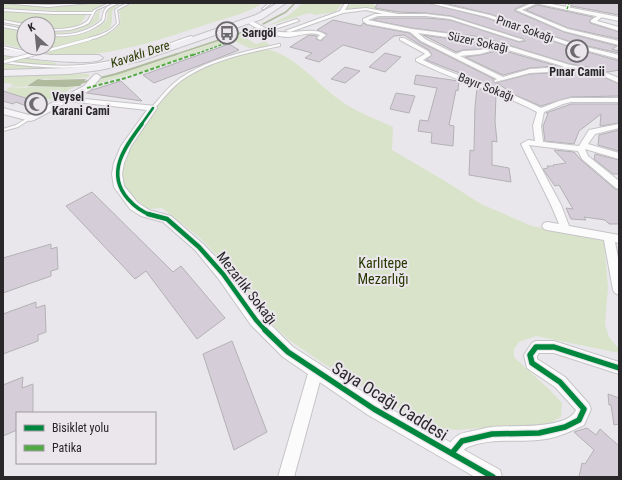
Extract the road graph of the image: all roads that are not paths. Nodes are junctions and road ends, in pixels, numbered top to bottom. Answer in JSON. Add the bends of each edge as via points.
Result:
{"nodes":[{"id":1,"x":5,"y":3,"type":"edge"},
{"id":2,"x":90,"y":3,"type":"edge"},
{"id":3,"x":111,"y":3,"type":"edge"},
{"id":4,"x":118,"y":3,"type":"edge"},
{"id":5,"x":129,"y":3,"type":"edge"},
{"id":6,"x":270,"y":3,"type":"edge"},
{"id":7,"x":275,"y":3,"type":"edge"},
{"id":8,"x":283,"y":3,"type":"edge"},
{"id":9,"x":347,"y":3,"type":"edge"},
{"id":10,"x":431,"y":3,"type":"edge"},
{"id":11,"x":537,"y":3,"type":"edge"},
{"id":12,"x":376,"y":5,"type":"dead end"},
{"id":13,"x":568,"y":6,"type":"edge"},
{"id":14,"x":3,"y":10,"type":"edge"},
{"id":15,"x":265,"y":11,"type":"junction"},
{"id":16,"x":342,"y":12,"type":"junction"},
{"id":17,"x":93,"y":13,"type":"junction"},
{"id":18,"x":396,"y":15,"type":"junction"},
{"id":19,"x":408,"y":15,"type":"junction"},
{"id":20,"x":601,"y":16,"type":"junction"},
{"id":21,"x":619,"y":19,"type":"edge"},
{"id":22,"x":297,"y":20,"type":"dead end"},
{"id":23,"x":3,"y":21,"type":"edge"},
{"id":24,"x":16,"y":23,"type":"edge"},
{"id":25,"x":252,"y":23,"type":"junction"},
{"id":26,"x":3,"y":26,"type":"edge"},
{"id":27,"x":16,"y":28,"type":"edge"},
{"id":28,"x":619,"y":29,"type":"edge"},
{"id":29,"x":56,"y":30,"type":"edge"},
{"id":30,"x":268,"y":30,"type":"junction"},
{"id":31,"x":412,"y":31,"type":"junction"},
{"id":32,"x":278,"y":34,"type":"junction"},
{"id":33,"x":56,"y":35,"type":"edge"},
{"id":34,"x":320,"y":38,"type":"dead end"},
{"id":35,"x":402,"y":39,"type":"dead end"},
{"id":36,"x":521,"y":40,"type":"dead end"},
{"id":37,"x":619,"y":43,"type":"edge"},
{"id":38,"x":279,"y":45,"type":"dead end"},
{"id":39,"x":502,"y":46,"type":"junction"},
{"id":40,"x":3,"y":47,"type":"edge"},
{"id":41,"x":3,"y":52,"type":"edge"},
{"id":42,"x":152,"y":55,"type":"junction"},
{"id":43,"x":456,"y":56,"type":"junction"},
{"id":44,"x":619,"y":57,"type":"edge"},
{"id":45,"x":66,"y":59,"type":"junction"},
{"id":46,"x":3,"y":62,"type":"edge"},
{"id":47,"x":571,"y":69,"type":"junction"},
{"id":48,"x":69,"y":71,"type":"junction"},
{"id":49,"x":3,"y":73,"type":"edge"},
{"id":50,"x":502,"y":79,"type":"junction"},
{"id":51,"x":94,"y":80,"type":"junction"},
{"id":52,"x":619,"y":81,"type":"edge"},
{"id":53,"x":483,"y":86,"type":"junction"},
{"id":54,"x":67,"y":99,"type":"junction"},
{"id":55,"x":619,"y":100,"type":"edge"},
{"id":56,"x":153,"y":108,"type":"junction"},
{"id":57,"x":3,"y":111,"type":"edge"},
{"id":58,"x":541,"y":111,"type":"junction"},
{"id":59,"x":30,"y":118,"type":"junction"},
{"id":60,"x":619,"y":126,"type":"edge"},
{"id":61,"x":3,"y":130,"type":"edge"},
{"id":62,"x":539,"y":142,"type":"junction"},
{"id":63,"x":583,"y":147,"type":"junction"},
{"id":64,"x":619,"y":156,"type":"edge"},
{"id":65,"x":619,"y":186,"type":"edge"},
{"id":66,"x":547,"y":226,"type":"dead end"},
{"id":67,"x":566,"y":230,"type":"junction"},
{"id":68,"x":614,"y":238,"type":"edge"},
{"id":69,"x":619,"y":290,"type":"edge"},
{"id":70,"x":619,"y":368,"type":"edge"},
{"id":71,"x":316,"y":370,"type":"junction"},
{"id":72,"x":452,"y":453,"type":"junction"},
{"id":73,"x":286,"y":477,"type":"edge"},
{"id":74,"x":493,"y":477,"type":"edge"}],
"edges":[{"from":1,"to":2,"type":"lane","via":[[48,6]]},
{"from":3,"to":17,"type":"lane","via":[[99,7]]},
{"from":4,"to":33,"type":"lane","via":[[104,11],[103,20],[93,28],[69,35]]},
{"from":5,"to":46,"type":"lane","bridge":true,"via":[[116,10],[118,23],[104,34]]},
{"from":6,"to":15,"type":"lane"},
{"from":7,"to":15,"type":"main road"},
{"from":8,"to":15,"type":"main road"},
{"from":9,"to":16,"type":"street"},
{"from":10,"to":44,"type":"street","name":"Pınar Sokağı","via":[[473,12],[572,45]]},
{"from":11,"to":13,"type":"street"},
{"from":11,"to":37,"type":"street","via":[[518,10],[563,29]]},
{"from":12,"to":19,"type":"street"},
{"from":13,"to":20,"type":"street"},
{"from":14,"to":17,"type":"lane"},
{"from":15,"to":25,"type":"main road"},
{"from":15,"to":45,"type":"main road","via":[[138,50],[107,57]]},
{"from":15,"to":46,"type":"lane","via":[[121,60],[84,66]]},
{"from":16,"to":18,"type":"street","via":[[366,9]]},
{"from":16,"to":32,"type":"street"},
{"from":17,"to":29,"type":"lane","via":[[82,26]]},
{"from":18,"to":19,"type":"street"},
{"from":18,"to":31,"type":"street","name":"Süzer Sokağı","via":[[376,15],[365,20],[368,23]]},
{"from":19,"to":36,"type":"street","via":[[451,18]]},
{"from":20,"to":21,"type":"street"},
{"from":20,"to":28,"type":"street","via":[[593,21]]},
{"from":22,"to":30,"type":"street"},
{"from":23,"to":24,"type":"lane"},
{"from":25,"to":30,"type":"street"},
{"from":25,"to":42,"type":"main road"},
{"from":26,"to":27,"type":"lane"},
{"from":30,"to":32,"type":"street"},
{"from":31,"to":39,"type":"street","name":"Süzer Sokağı","via":[[467,37]]},
{"from":31,"to":43,"type":"street","via":[[423,40]]},
{"from":32,"to":34,"type":"street","via":[[315,32],[323,35]]},
{"from":35,"to":53,"type":"street","name":"Bayır Sokağı","via":[[426,52],[428,55],[418,60]]},
{"from":38,"to":56,"type":"lane","via":[[253,50],[192,73],[180,80]]},
{"from":39,"to":43,"type":"street"},
{"from":39,"to":47,"type":"street","name":"Süzer Sokağı"},
{"from":40,"to":45,"type":"lane"},
{"from":41,"to":45,"type":"main road"},
{"from":42,"to":48,"type":"main road"},
{"from":42,"to":51,"type":"main road","via":[[111,68]]},
{"from":43,"to":50,"type":"street"},
{"from":47,"to":50,"type":"street","via":[[530,71]]},
{"from":47,"to":52,"type":"street","name":"Süzer Sokağı","via":[[600,71]]},
{"from":48,"to":49,"type":"main road"},
{"from":48,"to":51,"type":"main road","via":[[90,71],[95,73]]},
{"from":50,"to":53,"type":"street"},
{"from":51,"to":54,"type":"main road"},
{"from":53,"to":58,"type":"street","name":"Bayır Sokağı"},
{"from":54,"to":56,"type":"street"},
{"from":54,"to":59,"type":"main road"},
{"from":55,"to":58,"type":"street","via":[[571,100]]},
{"from":56,"to":71,"type":"street","name":"Mezarlık Sokağı","via":[[126,146],[117,174],[119,188],[134,206],[166,218],[199,247],[272,337],[288,352]]},
{"from":57,"to":59,"type":"main road"},
{"from":58,"to":62,"type":"street","via":[[537,126]]},
{"from":59,"to":61,"type":"lane","via":[[17,126]]},
{"from":60,"to":63,"type":"street","via":[[592,132]]},
{"from":62,"to":63,"type":"street"},
{"from":62,"to":67,"type":"street","via":[[525,144]]},
{"from":63,"to":64,"type":"street"},
{"from":63,"to":65,"type":"street","via":[[585,157]]},
{"from":66,"to":67,"type":"street"},
{"from":67,"to":68,"type":"street"},
{"from":68,"to":69,"type":"street"},
{"from":70,"to":72,"type":"street","via":[[554,347],[536,347],[530,356],[532,363],[560,382],[584,409],[579,420],[565,427],[539,433],[492,434],[462,441]]},
{"from":71,"to":72,"type":"street","name":"Saya Ocağı Caddesi","via":[[374,409]]},
{"from":71,"to":73,"type":"street"},
{"from":72,"to":74,"type":"street","name":"Saya Ocağı Caddesi"}]}
